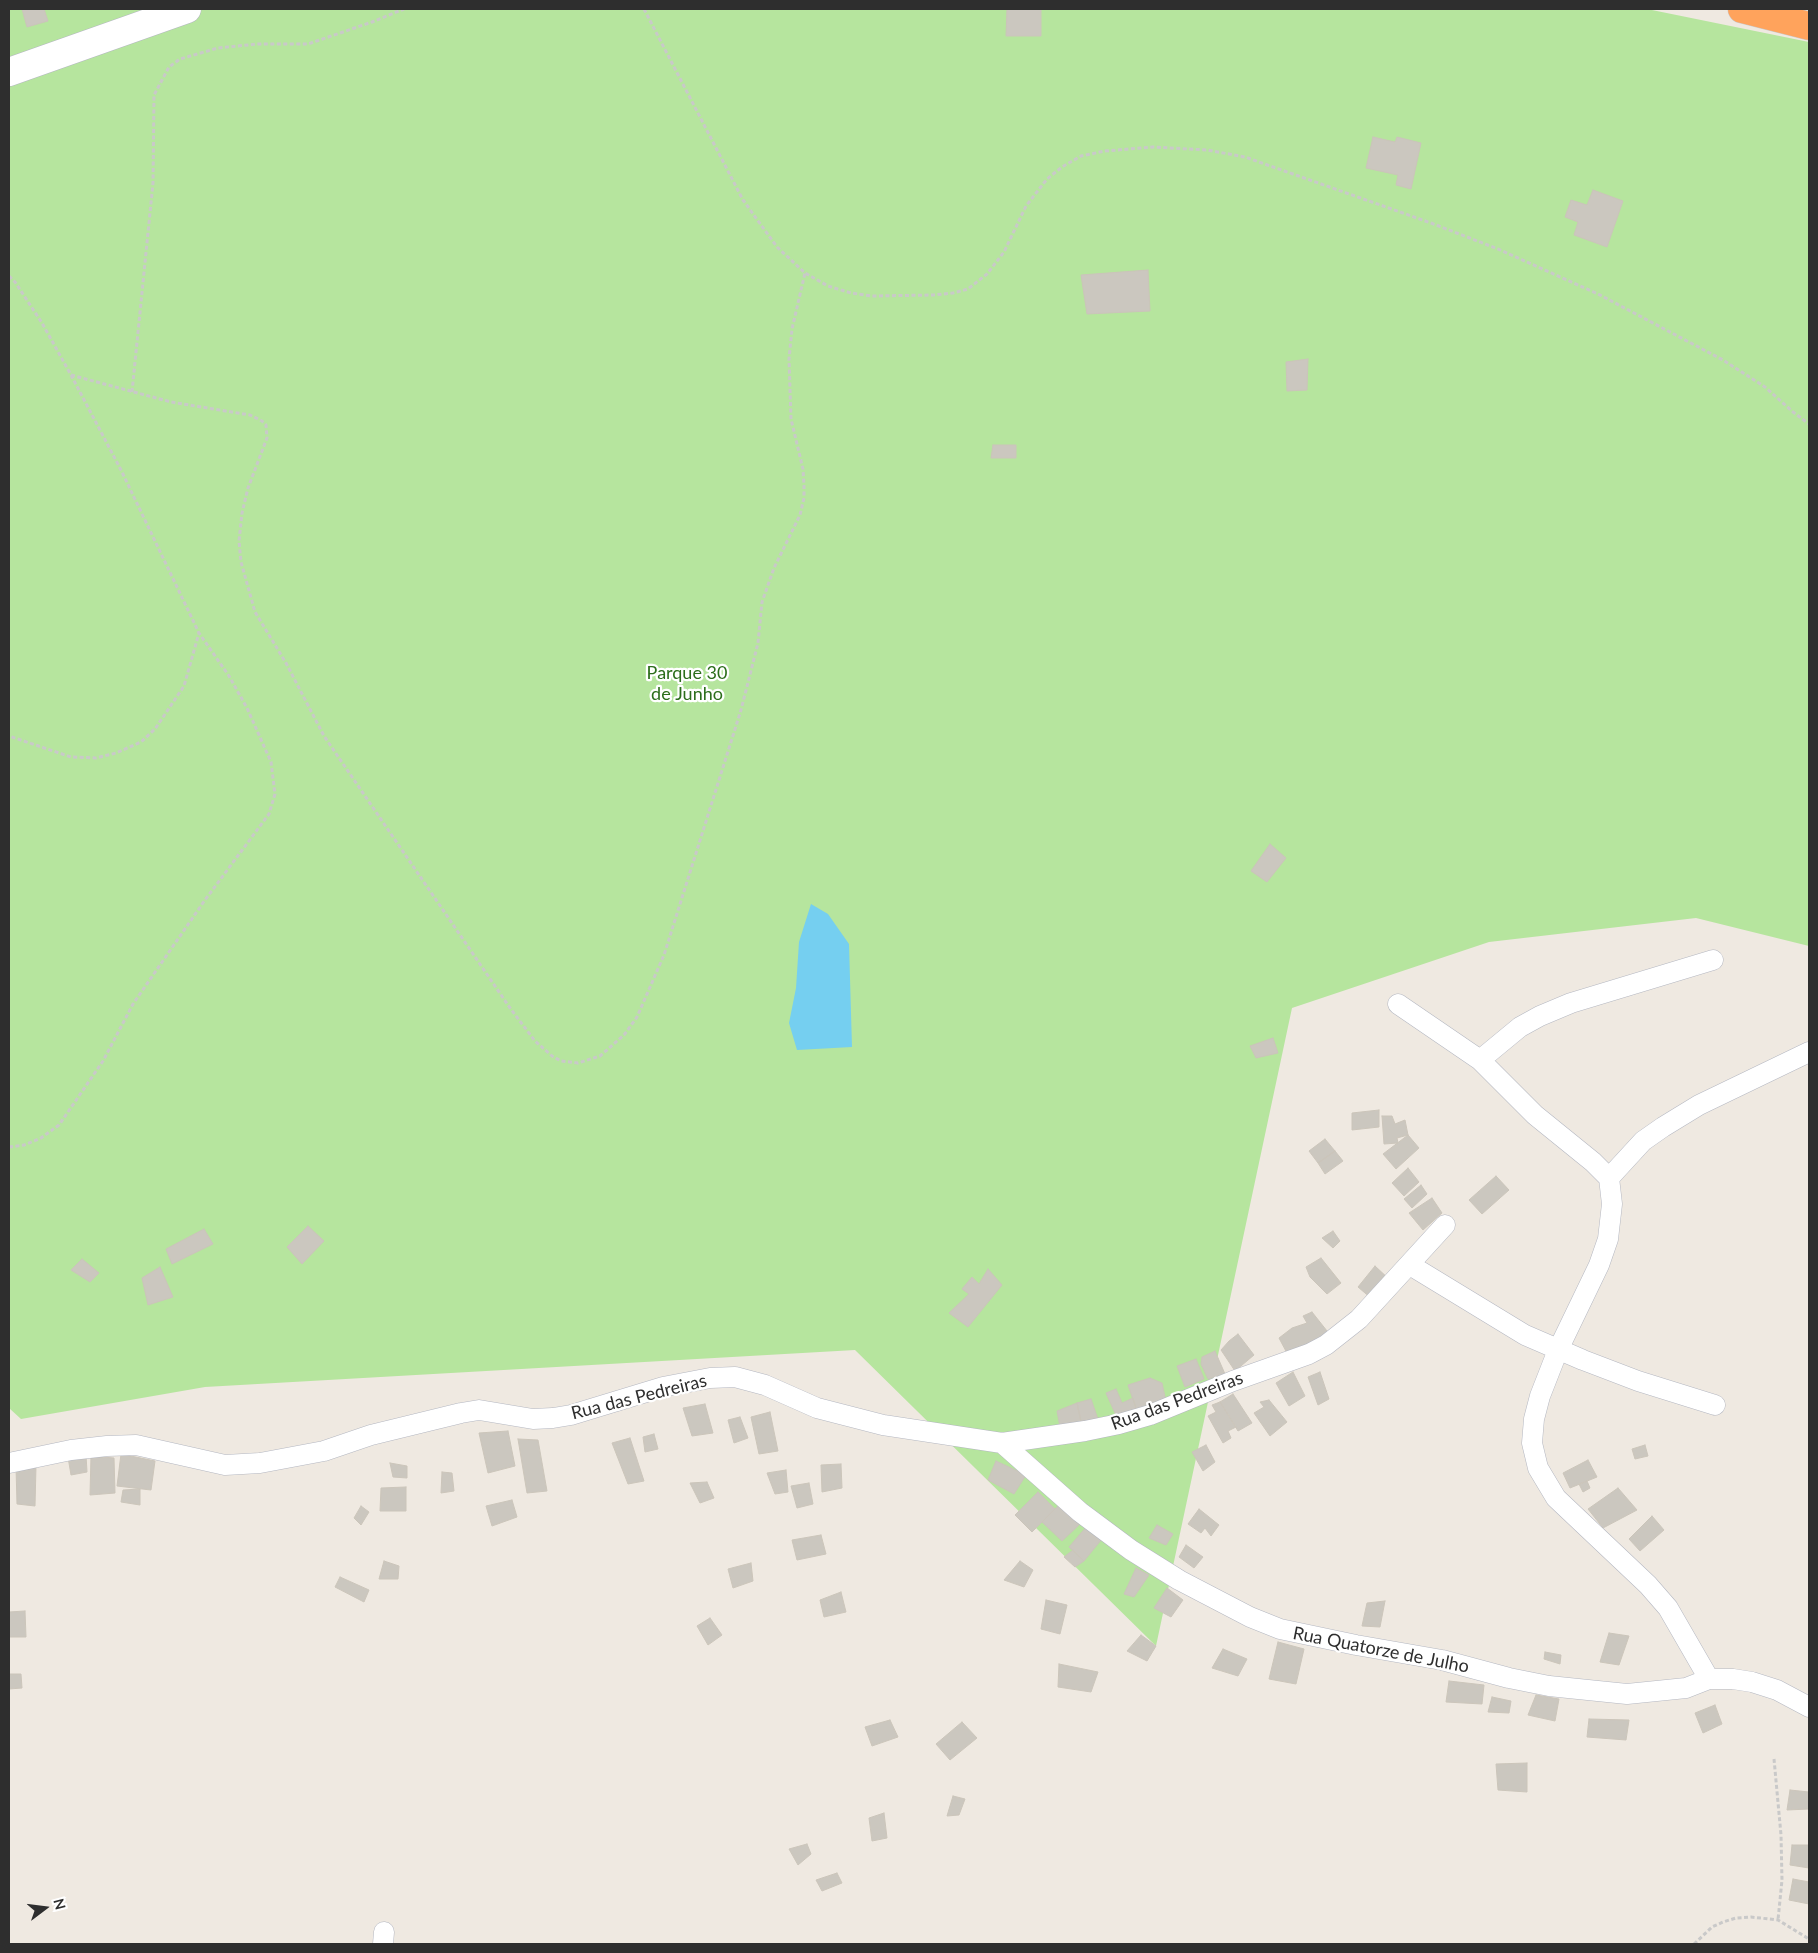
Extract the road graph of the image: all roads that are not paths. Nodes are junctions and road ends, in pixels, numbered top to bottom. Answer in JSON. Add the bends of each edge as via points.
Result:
{"nodes":[{"id":1,"x":187,"y":9,"type":"edge"},
{"id":2,"x":1742,"y":9,"type":"edge"},
{"id":3,"x":1809,"y":26,"type":"edge"},
{"id":4,"x":9,"y":72,"type":"edge"},
{"id":5,"x":1713,"y":960,"type":"dead end"},
{"id":6,"x":1398,"y":1004,"type":"dead end"},
{"id":7,"x":1809,"y":1052,"type":"edge"},
{"id":8,"x":1480,"y":1060,"type":"junction"},
{"id":9,"x":1609,"y":1178,"type":"junction"},
{"id":10,"x":1445,"y":1225,"type":"dead end"},
{"id":11,"x":1410,"y":1265,"type":"junction"},
{"id":12,"x":1558,"y":1350,"type":"junction"},
{"id":13,"x":1715,"y":1405,"type":"dead end"},
{"id":14,"x":1002,"y":1443,"type":"junction"},
{"id":15,"x":9,"y":1463,"type":"edge"},
{"id":16,"x":1709,"y":1679,"type":"junction"},
{"id":17,"x":1809,"y":1707,"type":"edge"}],
"edges":[{"from":1,"to":4,"type":"main road"},
{"from":2,"to":3,"type":"highway"},
{"from":5,"to":8,"type":"street","via":[[1571,1003],[1540,1016],[1520,1027]]},
{"from":6,"to":8,"type":"street"},
{"from":7,"to":9,"type":"street","via":[[1699,1105],[1663,1127],[1643,1140]]},
{"from":8,"to":9,"type":"street","via":[[1535,1115]]},
{"from":9,"to":12,"type":"street","via":[[1612,1204],[1608,1239]]},
{"from":10,"to":11,"type":"street","name":"Rua das Pedreiras"},
{"from":11,"to":12,"type":"street","via":[[1525,1335]]},
{"from":11,"to":14,"type":"street","name":"Rua das Pedreiras","via":[[1358,1319],[1309,1354],[1119,1424]]},
{"from":12,"to":13,"type":"street","via":[[1638,1381]]},
{"from":12,"to":16,"type":"street","via":[[1534,1419],[1532,1443],[1538,1468],[1556,1498],[1668,1608]]},
{"from":14,"to":15,"type":"street","name":"Rua das Pedreiras","via":[[883,1425],[817,1408],[765,1386],[735,1378],[710,1378],[553,1418],[533,1419],[478,1410],[460,1413],[324,1451],[260,1463],[225,1465],[136,1445],[72,1450]]},
{"from":14,"to":16,"type":"street","name":"Rua Quatorze de Julho","via":[[1080,1512],[1131,1550],[1179,1580],[1280,1629],[1442,1660],[1517,1680],[1588,1691],[1627,1694],[1661,1691],[1686,1688]]},
{"from":16,"to":17,"type":"street","name":"Rua Quatorze de Julho","via":[[1752,1682],[1778,1690]]}]}
